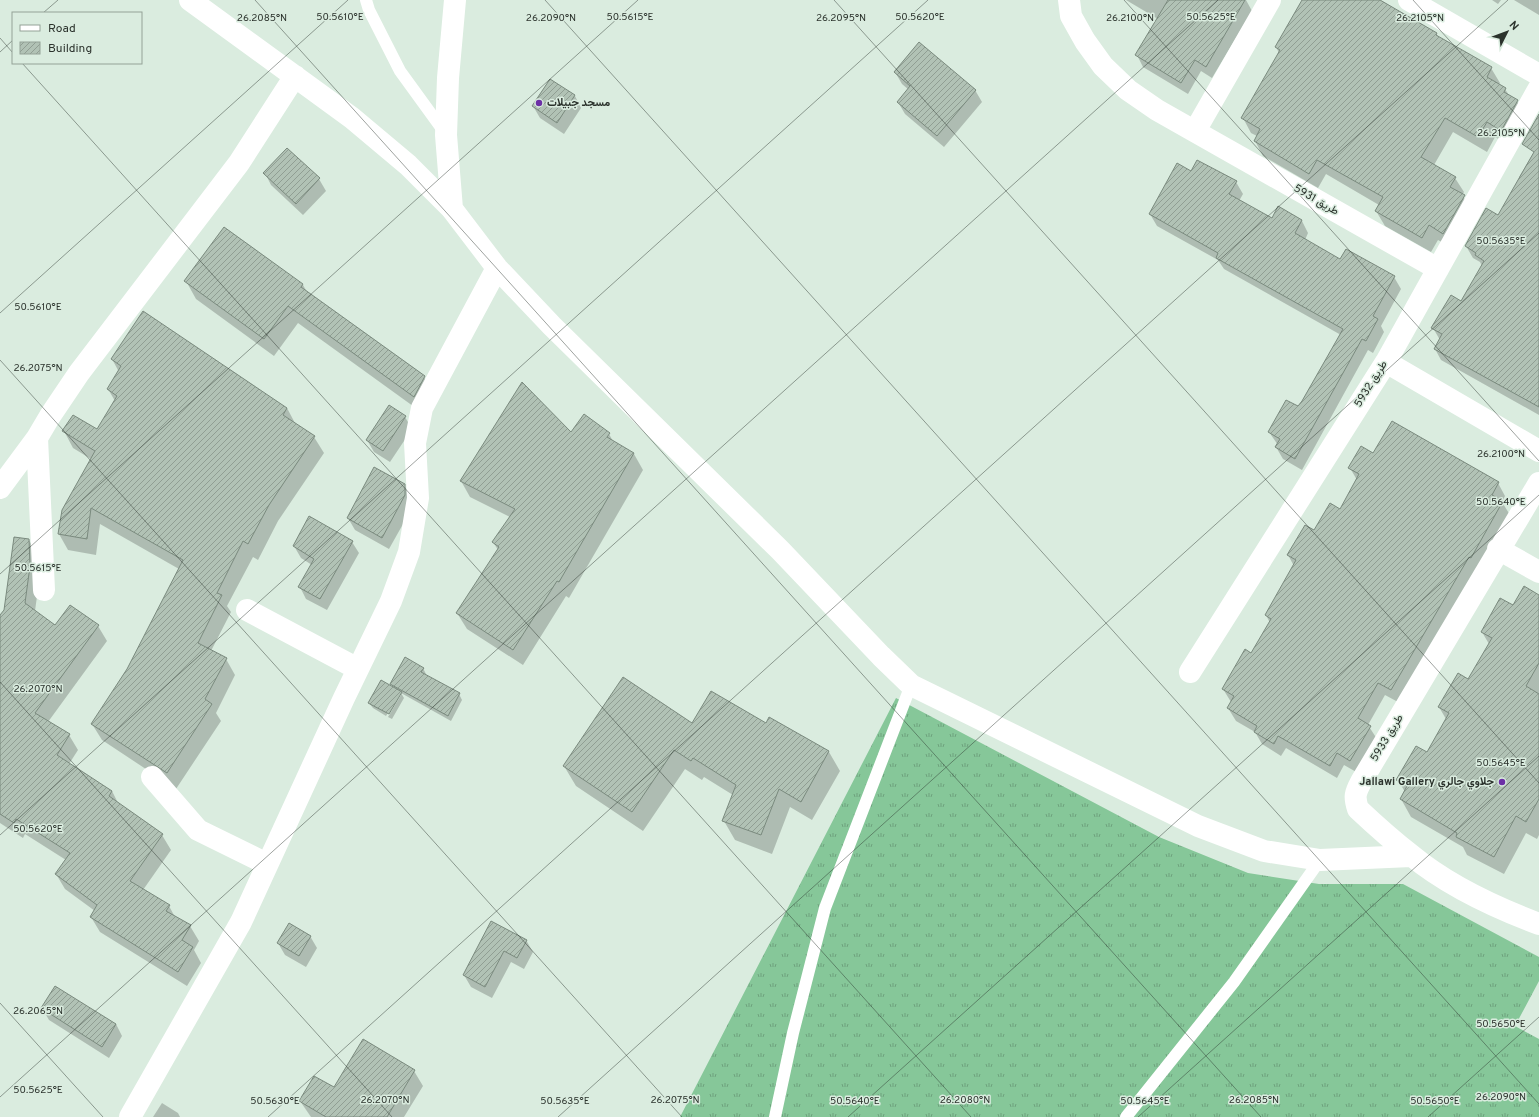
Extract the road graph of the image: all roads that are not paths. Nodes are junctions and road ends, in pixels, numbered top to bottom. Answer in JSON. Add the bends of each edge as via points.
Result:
{"nodes":[{"id":1,"x":190,"y":0,"type":"edge"},
{"id":2,"x":366,"y":0,"type":"edge"},
{"id":3,"x":455,"y":0,"type":"edge"},
{"id":4,"x":1069,"y":0,"type":"edge"},
{"id":5,"x":1270,"y":0,"type":"edge"},
{"id":6,"x":1409,"y":0,"type":"edge"},
{"id":7,"x":1539,"y":75,"type":"edge"},
{"id":8,"x":295,"y":76,"type":"junction"},
{"id":9,"x":1539,"y":88,"type":"edge"},
{"id":10,"x":1194,"y":131,"type":"junction"},
{"id":11,"x":446,"y":135,"type":"junction"},
{"id":12,"x":452,"y":209,"type":"junction"},
{"id":13,"x":496,"y":268,"type":"junction"},
{"id":14,"x":1438,"y":269,"type":"junction"},
{"id":15,"x":1386,"y":362,"type":"junction"},
{"id":16,"x":38,"y":438,"type":"junction"},
{"id":17,"x":1539,"y":451,"type":"edge"},
{"id":18,"x":1539,"y":483,"type":"edge"},
{"id":19,"x":0,"y":488,"type":"edge"},
{"id":20,"x":1498,"y":549,"type":"junction"},
{"id":21,"x":1539,"y":572,"type":"edge"},
{"id":22,"x":44,"y":590,"type":"dead end"},
{"id":23,"x":247,"y":610,"type":"dead end"},
{"id":24,"x":358,"y":669,"type":"junction"},
{"id":25,"x":1190,"y":672,"type":"dead end"},
{"id":26,"x":911,"y":685,"type":"junction"},
{"id":27,"x":152,"y":777,"type":"dead end"},
{"id":28,"x":1412,"y":856,"type":"junction"},
{"id":29,"x":1320,"y":860,"type":"junction"},
{"id":30,"x":267,"y":864,"type":"junction"},
{"id":31,"x":1539,"y":924,"type":"edge"},
{"id":32,"x":130,"y":1117,"type":"edge"},
{"id":33,"x":775,"y":1117,"type":"edge"},
{"id":34,"x":1126,"y":1117,"type":"edge"}],
"edges":[{"from":1,"to":8,"type":"street"},
{"from":2,"to":11,"type":"lane","via":[[400,71]]},
{"from":3,"to":11,"type":"street"},
{"from":4,"to":10,"type":"street","name":"طريق 5931","via":[[1071,16],[1084,41],[1103,66],[1128,90]]},
{"from":5,"to":10,"type":"street"},
{"from":6,"to":7,"type":"street"},
{"from":8,"to":12,"type":"street","via":[[352,118],[408,165]]},
{"from":8,"to":16,"type":"street","via":[[239,163],[79,373]]},
{"from":9,"to":14,"type":"street","name":"طريق 5932"},
{"from":10,"to":14,"type":"street","name":"طريق 5931"},
{"from":11,"to":12,"type":"street"},
{"from":12,"to":13,"type":"street"},
{"from":13,"to":24,"type":"street","via":[[422,408],[415,443],[418,498],[409,552],[391,601]]},
{"from":13,"to":26,"type":"street","via":[[780,550]]},
{"from":14,"to":15,"type":"street","name":"طريق 5932"},
{"from":15,"to":17,"type":"street"},
{"from":15,"to":25,"type":"street","name":"طريق 5932"},
{"from":16,"to":19,"type":"street"},
{"from":16,"to":22,"type":"street"},
{"from":18,"to":20,"type":"street","name":"طريق 5933"},
{"from":20,"to":21,"type":"street"},
{"from":20,"to":28,"type":"street","name":"طريق 5933","via":[[1356,791],[1354,800],[1358,809]]},
{"from":23,"to":24,"type":"street"},
{"from":24,"to":30,"type":"street"},
{"from":26,"to":29,"type":"street","via":[[1198,826],[1264,851]]},
{"from":26,"to":33,"type":"lane","via":[[825,908],[793,1033]]},
{"from":27,"to":30,"type":"street","via":[[198,830]]},
{"from":28,"to":29,"type":"street"},
{"from":28,"to":31,"type":"street","name":"طريق 5933","via":[[1486,902]]},
{"from":29,"to":34,"type":"lane","via":[[1234,982]]},
{"from":30,"to":32,"type":"street","via":[[241,922]]}]}
